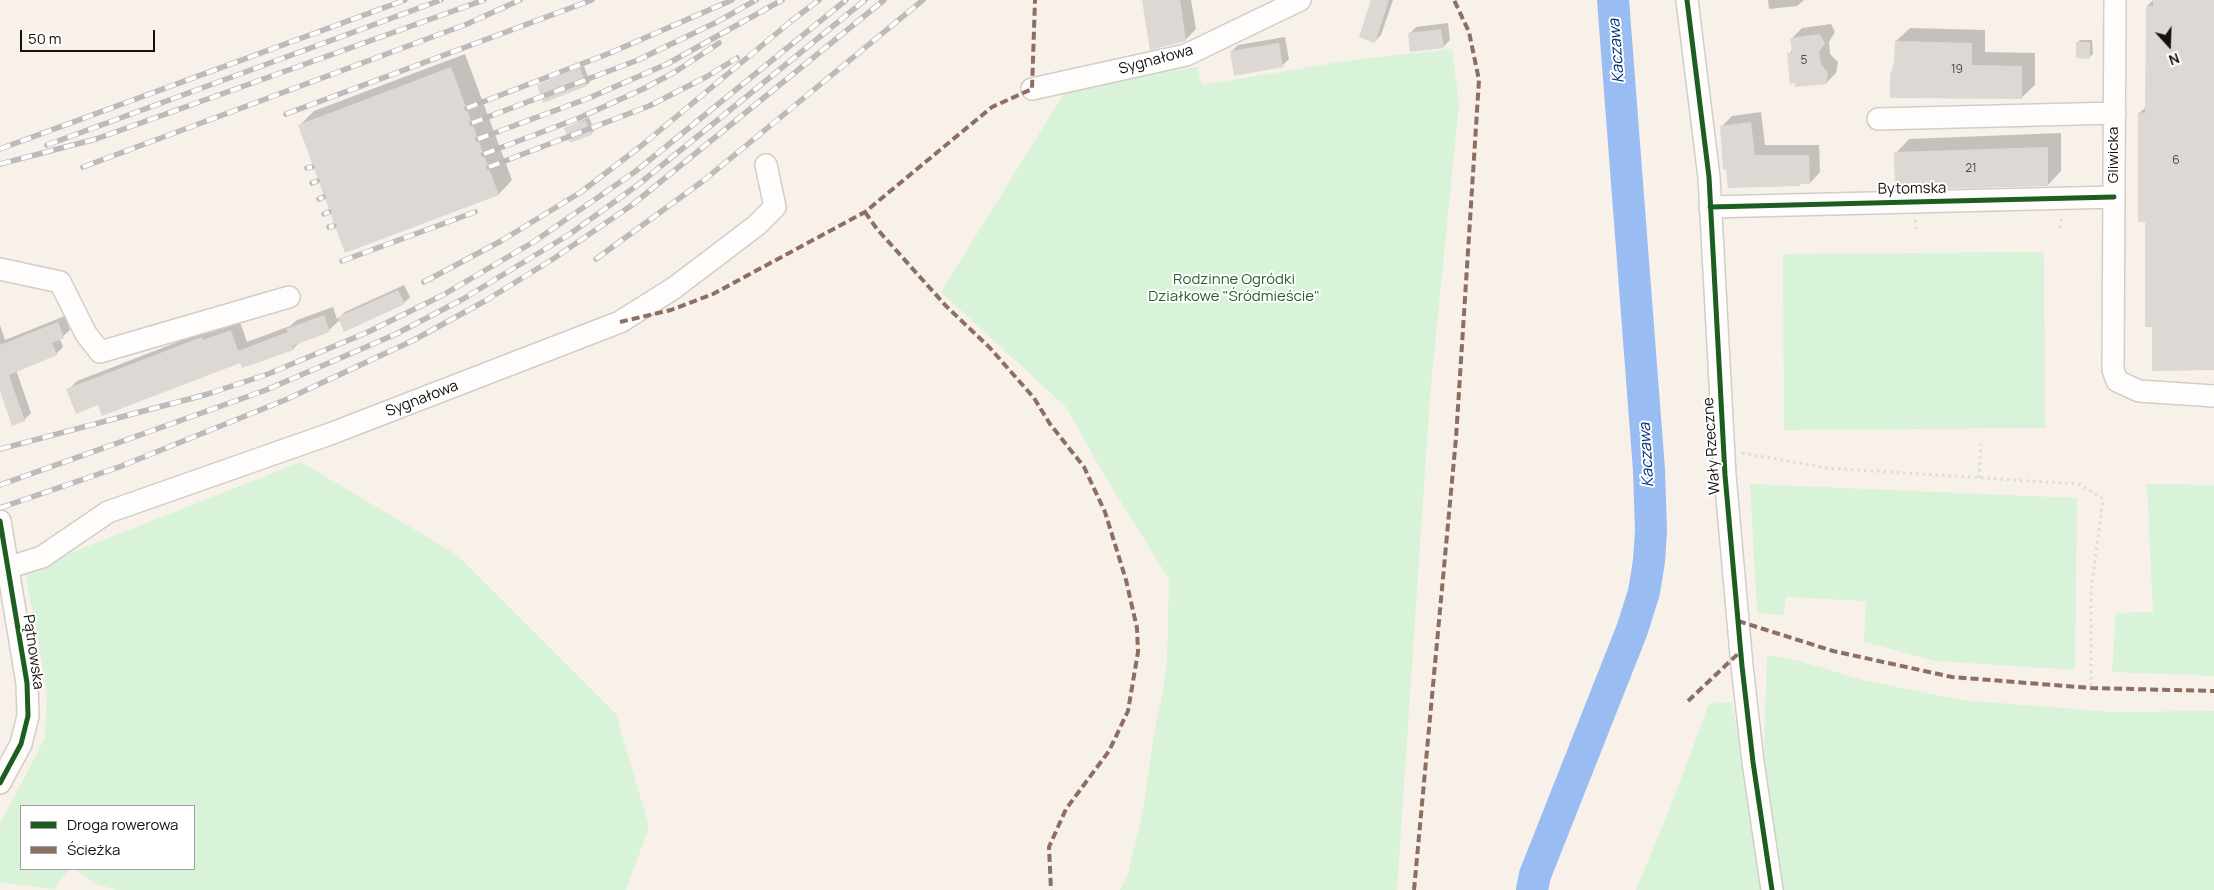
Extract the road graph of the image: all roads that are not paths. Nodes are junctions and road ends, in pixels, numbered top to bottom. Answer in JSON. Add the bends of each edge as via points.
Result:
{"nodes":[{"id":1,"x":1300,"y":0,"type":"edge"},
{"id":2,"x":1688,"y":0,"type":"edge"},
{"id":3,"x":2115,"y":0,"type":"edge"},
{"id":4,"x":1032,"y":89,"type":"dead end"},
{"id":5,"x":2115,"y":113,"type":"junction"},
{"id":6,"x":1878,"y":119,"type":"dead end"},
{"id":7,"x":766,"y":165,"type":"dead end"},
{"id":8,"x":2114,"y":197,"type":"junction"},
{"id":9,"x":1710,"y":207,"type":"junction"},
{"id":10,"x":0,"y":269,"type":"edge"},
{"id":11,"x":289,"y":298,"type":"dead end"},
{"id":12,"x":2214,"y":396,"type":"edge"},
{"id":13,"x":0,"y":520,"type":"edge"},
{"id":14,"x":4,"y":569,"type":"edge"},
{"id":15,"x":0,"y":783,"type":"edge"},
{"id":16,"x":1772,"y":890,"type":"edge"}],
"edges":[{"from":1,"to":4,"type":"street","name":"Sygnałowa","via":[[1186,55]]},
{"from":2,"to":9,"type":"street","name":"Wały Rzeczne"},
{"from":3,"to":5,"type":"street","name":"Gliwicka"},
{"from":5,"to":6,"type":"street"},
{"from":5,"to":8,"type":"street","name":"Gliwicka"},
{"from":7,"to":14,"type":"street","name":"Sygnałowa","via":[[775,207],[757,225],[674,288],[620,322],[330,434],[108,512],[42,557]]},
{"from":8,"to":9,"type":"street","name":"Bytomska"},
{"from":8,"to":12,"type":"street","name":"Gliwicka","via":[[2113,370],[2116,381],[2139,391]]},
{"from":9,"to":16,"type":"street","name":"Wały Rzeczne","via":[[1724,450],[1747,712]]},
{"from":10,"to":11,"type":"street","via":[[60,282],[86,334],[100,352]]},
{"from":13,"to":14,"type":"street","name":"Pątnowska"},
{"from":14,"to":15,"type":"street","name":"Pątnowska","via":[[27,683],[28,716],[21,744]]}]}
